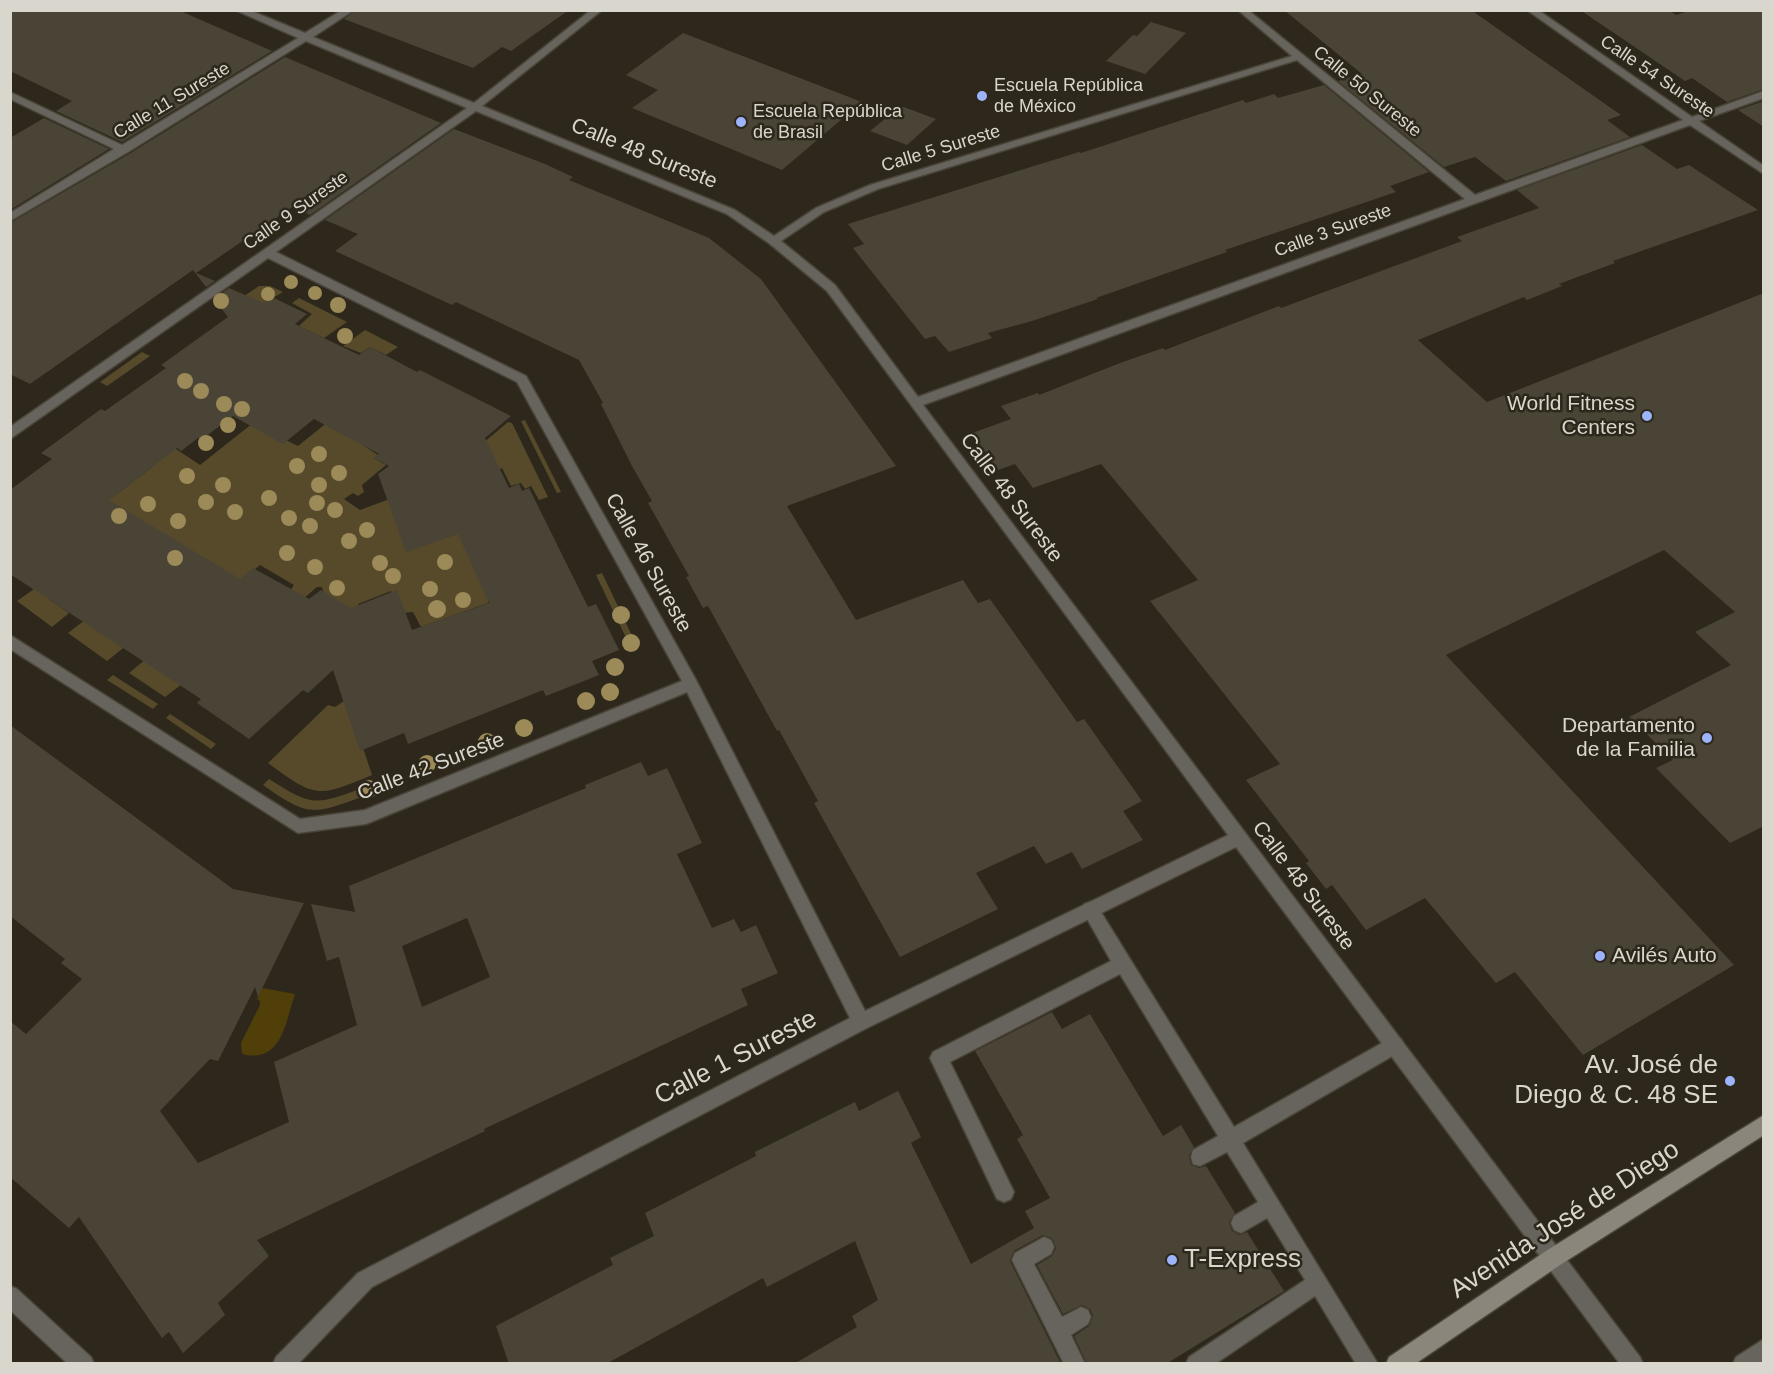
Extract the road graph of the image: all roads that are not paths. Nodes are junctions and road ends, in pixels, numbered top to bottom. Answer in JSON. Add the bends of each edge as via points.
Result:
{"nodes":[{"id":1,"x":239,"y":10,"type":"edge"},
{"id":2,"x":350,"y":10,"type":"edge"},
{"id":3,"x":598,"y":10,"type":"edge"},
{"id":4,"x":1242,"y":10,"type":"edge"},
{"id":5,"x":1531,"y":10,"type":"edge"},
{"id":6,"x":306,"y":38,"type":"junction"},
{"id":7,"x":1298,"y":57,"type":"junction"},
{"id":8,"x":1764,"y":94,"type":"edge"},
{"id":9,"x":10,"y":95,"type":"edge"},
{"id":10,"x":475,"y":107,"type":"junction"},
{"id":11,"x":1691,"y":120,"type":"junction"},
{"id":12,"x":124,"y":150,"type":"junction"},
{"id":13,"x":1764,"y":171,"type":"edge"},
{"id":14,"x":1472,"y":199,"type":"junction"},
{"id":15,"x":10,"y":218,"type":"edge"},
{"id":16,"x":774,"y":241,"type":"junction"},
{"id":17,"x":268,"y":253,"type":"junction"},
{"id":18,"x":915,"y":403,"type":"junction"},
{"id":19,"x":10,"y":434,"type":"edge"},
{"id":20,"x":10,"y":641,"type":"edge"},
{"id":21,"x":691,"y":684,"type":"junction"},
{"id":22,"x":1240,"y":837,"type":"junction"},
{"id":23,"x":1090,"y":910,"type":"junction"},
{"id":24,"x":1122,"y":964,"type":"junction"},
{"id":25,"x":861,"y":1022,"type":"junction"},
{"id":26,"x":1395,"y":1045,"type":"junction"},
{"id":27,"x":1764,"y":1124,"type":"edge"},
{"id":28,"x":1230,"y":1140,"type":"junction"},
{"id":29,"x":1200,"y":1157,"type":"dead end"},
{"id":30,"x":1004,"y":1192,"type":"dead end"},
{"id":31,"x":1270,"y":1204,"type":"junction"},
{"id":32,"x":1241,"y":1223,"type":"dead end"},
{"id":33,"x":1044,"y":1247,"type":"dead end"},
{"id":34,"x":1554,"y":1258,"type":"junction"},
{"id":35,"x":1318,"y":1284,"type":"junction"},
{"id":36,"x":10,"y":1296,"type":"edge"},
{"id":37,"x":1081,"y":1317,"type":"dead end"},
{"id":38,"x":1058,"y":1331,"type":"junction"},
{"id":39,"x":1764,"y":1349,"type":"edge"},
{"id":40,"x":84,"y":1364,"type":"edge"},
{"id":41,"x":283,"y":1364,"type":"edge"},
{"id":42,"x":1075,"y":1364,"type":"edge"},
{"id":43,"x":1196,"y":1364,"type":"edge"},
{"id":44,"x":1368,"y":1364,"type":"edge"},
{"id":45,"x":1396,"y":1364,"type":"edge"},
{"id":46,"x":1633,"y":1364,"type":"edge"},
{"id":47,"x":1743,"y":1364,"type":"edge"}],
"edges":[{"from":1,"to":6,"type":"street","name":"Calle 48 Sureste"},
{"from":2,"to":6,"type":"street","name":"Calle 11 Sureste"},
{"from":3,"to":10,"type":"street","name":"Calle 9 Sureste"},
{"from":4,"to":7,"type":"street","name":"Calle 50 Sureste"},
{"from":5,"to":11,"type":"street","name":"Calle 54 Sureste"},
{"from":6,"to":10,"type":"street","name":"Calle 48 Sureste"},
{"from":6,"to":12,"type":"street","name":"Calle 11 Sureste"},
{"from":7,"to":14,"type":"street","name":"Calle 50 Sureste"},
{"from":7,"to":16,"type":"street","name":"Calle 5 Sureste","via":[[874,187],[820,210]]},
{"from":8,"to":11,"type":"street","name":"Calle 3 Sureste"},
{"from":9,"to":12,"type":"street"},
{"from":10,"to":16,"type":"street","name":"Calle 48 Sureste","via":[[731,212]]},
{"from":10,"to":17,"type":"street","name":"Calle 9 Sureste"},
{"from":11,"to":13,"type":"street","name":"Calle 54 Sureste"},
{"from":11,"to":14,"type":"street","name":"Calle 3 Sureste"},
{"from":12,"to":15,"type":"street","name":"Calle 11 Sureste"},
{"from":14,"to":18,"type":"street","name":"Calle 3 Sureste"},
{"from":16,"to":18,"type":"street","name":"Calle 48 Sureste","via":[[831,288]]},
{"from":17,"to":19,"type":"street","name":"Calle 9 Sureste"},
{"from":17,"to":21,"type":"street","name":"Calle 46 Sureste","via":[[522,379]]},
{"from":18,"to":22,"type":"street","name":"Calle 48 Sureste"},
{"from":20,"to":21,"type":"street","name":"Calle 42 Sureste","via":[[298,826],[366,817]]},
{"from":21,"to":25,"type":"street","name":"Calle 46 Sureste"},
{"from":22,"to":23,"type":"street","name":"Calle 1 Sureste"},
{"from":22,"to":26,"type":"street","name":"Calle 48 Sureste"},
{"from":23,"to":24,"type":"street"},
{"from":23,"to":25,"type":"street","name":"Calle 1 Sureste"},
{"from":24,"to":28,"type":"street"},
{"from":24,"to":30,"type":"street","via":[[939,1058]]},
{"from":25,"to":41,"type":"street","name":"Calle 1 Sureste","via":[[365,1280]]},
{"from":26,"to":28,"type":"street"},
{"from":26,"to":34,"type":"street","name":"Calle 48 Sureste"},
{"from":27,"to":34,"type":"main road","name":"Avenida José de Diego"},
{"from":28,"to":29,"type":"street"},
{"from":28,"to":31,"type":"street"},
{"from":31,"to":32,"type":"street"},
{"from":31,"to":35,"type":"street"},
{"from":33,"to":38,"type":"street","via":[[1022,1260]]},
{"from":34,"to":45,"type":"main road","name":"Avenida José de Diego"},
{"from":34,"to":46,"type":"street","name":"Calle 48 Sureste"},
{"from":35,"to":43,"type":"street"},
{"from":35,"to":44,"type":"street"},
{"from":36,"to":40,"type":"street"},
{"from":37,"to":38,"type":"street"},
{"from":38,"to":42,"type":"street"},
{"from":39,"to":47,"type":"street"}]}
